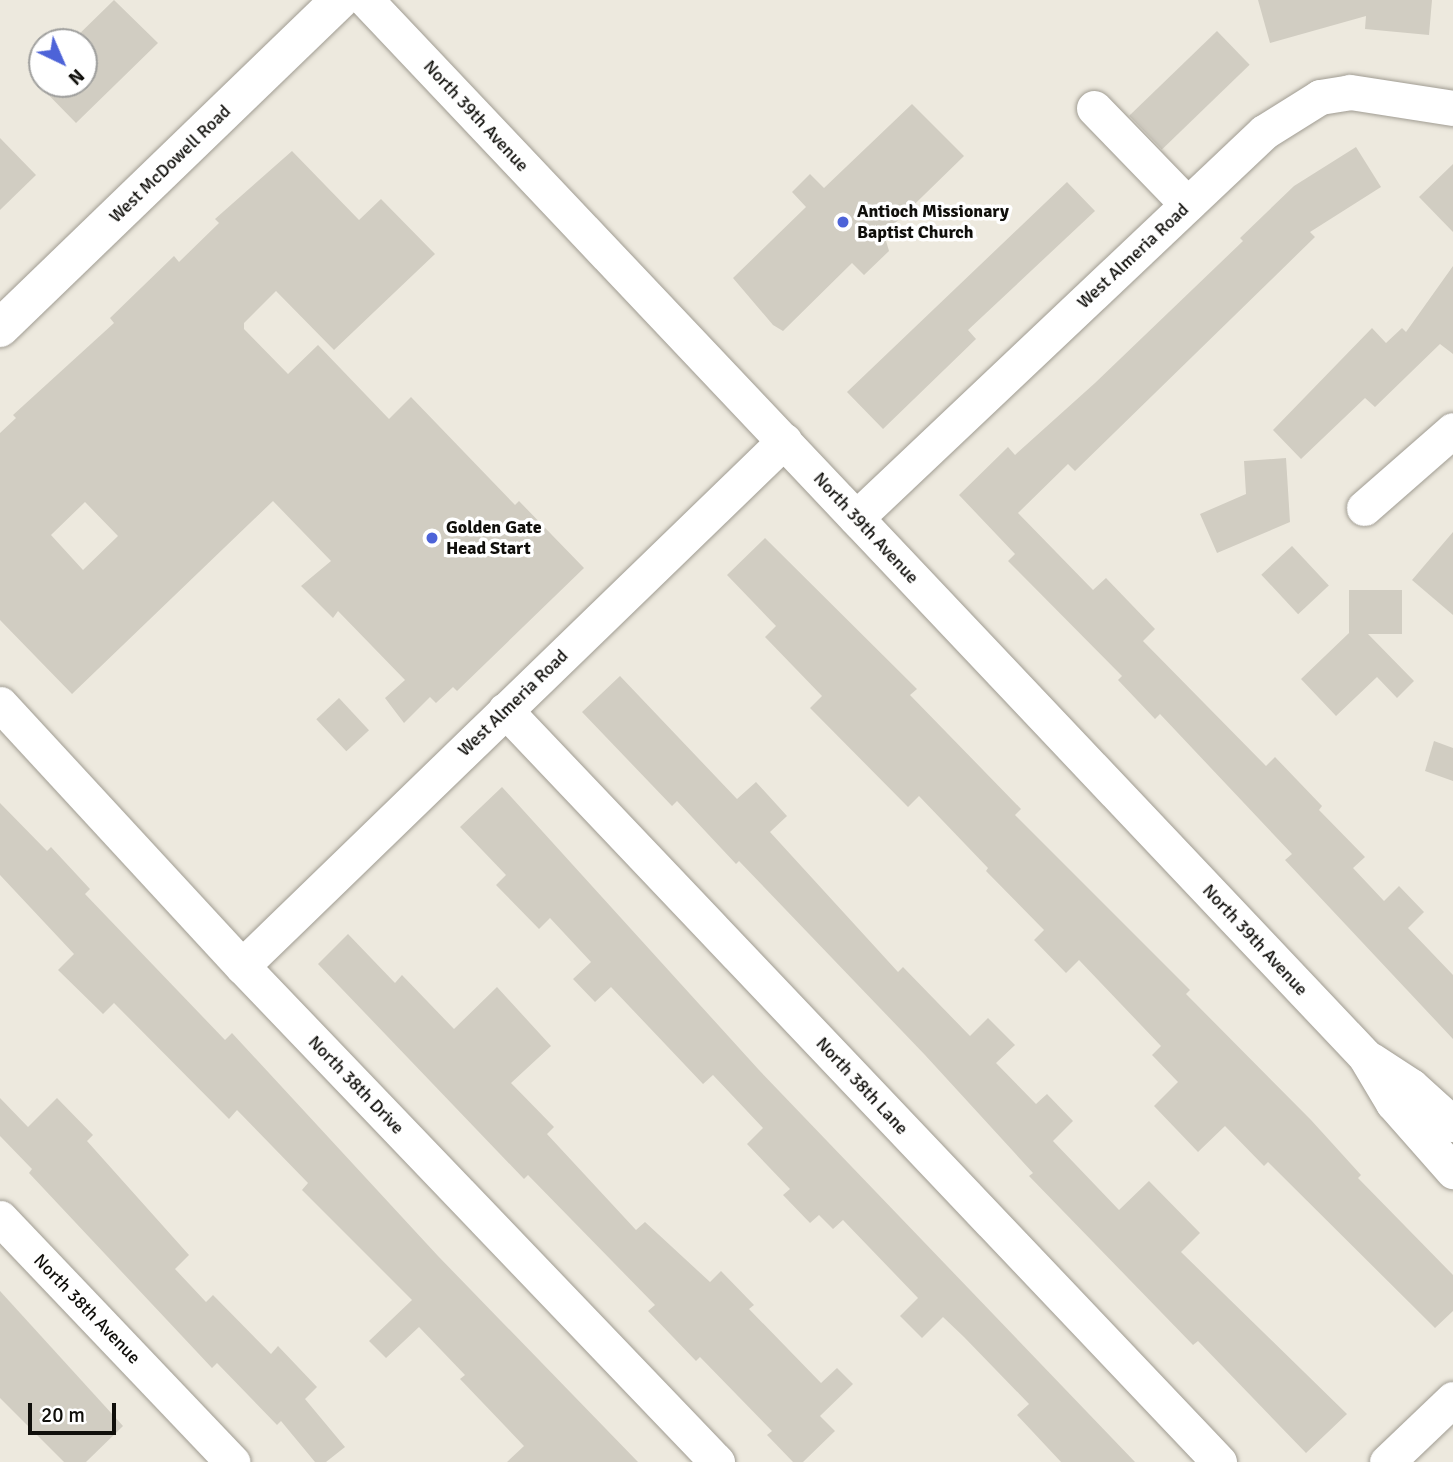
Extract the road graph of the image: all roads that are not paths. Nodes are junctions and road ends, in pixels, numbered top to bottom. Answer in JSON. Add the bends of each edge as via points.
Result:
{"nodes":[{"id":1,"x":340,"y":0,"type":"edge"},
{"id":2,"x":366,"y":0,"type":"edge"},
{"id":3,"x":1094,"y":108,"type":"dead end"},
{"id":4,"x":1453,"y":108,"type":"edge"},
{"id":5,"x":1187,"y":204,"type":"junction"},
{"id":6,"x":0,"y":328,"type":"edge"},
{"id":7,"x":1453,"y":430,"type":"edge"},
{"id":8,"x":784,"y":441,"type":"junction"},
{"id":9,"x":1364,"y":508,"type":"dead end"},
{"id":10,"x":856,"y":518,"type":"junction"},
{"id":11,"x":0,"y":704,"type":"edge"},
{"id":12,"x":506,"y":710,"type":"junction"},
{"id":13,"x":242,"y":966,"type":"junction"},
{"id":14,"x":1365,"y":1056,"type":"junction"},
{"id":15,"x":1453,"y":1124,"type":"edge"},
{"id":16,"x":1453,"y":1171,"type":"edge"},
{"id":17,"x":0,"y":1217,"type":"edge"},
{"id":18,"x":1453,"y":1399,"type":"edge"},
{"id":19,"x":232,"y":1462,"type":"edge"},
{"id":20,"x":717,"y":1462,"type":"edge"},
{"id":21,"x":1219,"y":1462,"type":"edge"},
{"id":22,"x":1387,"y":1462,"type":"edge"}],
"edges":[{"from":1,"to":6,"type":"main road","name":"West McDowell Road"},
{"from":2,"to":8,"type":"street","name":"North 39th Avenue"},
{"from":3,"to":5,"type":"street"},
{"from":4,"to":5,"type":"street","name":"West Almeria Road","via":[[1350,92],[1320,97],[1264,132]]},
{"from":5,"to":10,"type":"street","name":"West Almeria Road"},
{"from":7,"to":9,"type":"street"},
{"from":8,"to":10,"type":"street","name":"North 39th Avenue"},
{"from":8,"to":12,"type":"street","name":"West Almeria Road"},
{"from":10,"to":14,"type":"street","name":"North 39th Avenue"},
{"from":11,"to":13,"type":"street","name":"North 38th Drive"},
{"from":12,"to":13,"type":"street","name":"West Almeria Road"},
{"from":12,"to":21,"type":"street","name":"North 38th Lane"},
{"from":13,"to":20,"type":"street","name":"North 38th Drive"},
{"from":14,"to":15,"type":"street","name":"North 39th Avenue","via":[[1411,1086]]},
{"from":14,"to":16,"type":"street","name":"North 39th Avenue","via":[[1393,1103]]},
{"from":17,"to":19,"type":"street","name":"North 38th Avenue"},
{"from":18,"to":22,"type":"street"}]}
